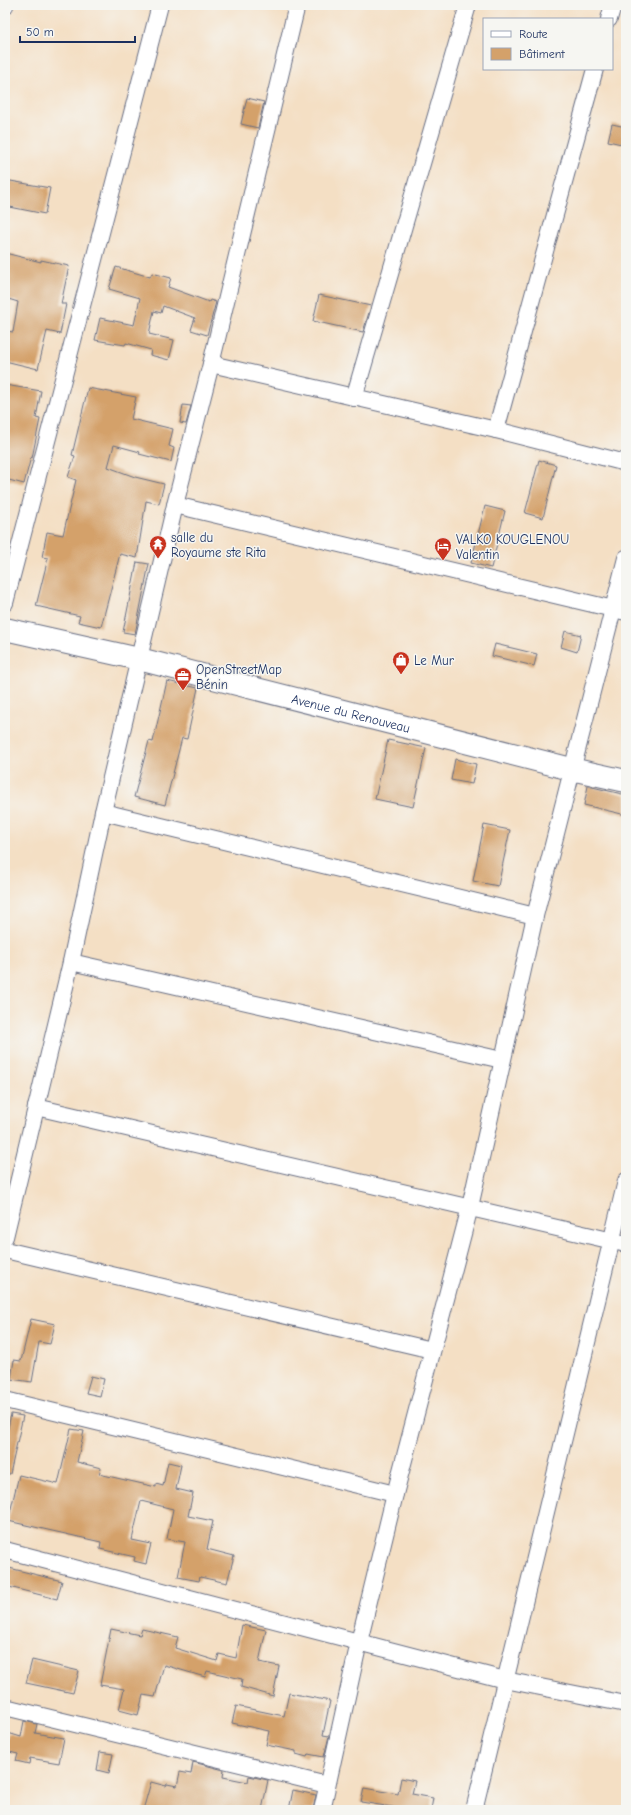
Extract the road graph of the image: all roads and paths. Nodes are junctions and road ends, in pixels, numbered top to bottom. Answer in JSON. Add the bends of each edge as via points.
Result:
{"nodes":[{"id":1,"x":160,"y":5,"type":"edge"},
{"id":2,"x":297,"y":5,"type":"edge"},
{"id":3,"x":468,"y":5,"type":"edge"},
{"id":4,"x":612,"y":5,"type":"edge"},
{"id":5,"x":609,"y":18,"type":"edge"},
{"id":6,"x":595,"y":70,"type":"edge"},
{"id":7,"x":211,"y":364,"type":"junction"},
{"id":8,"x":354,"y":398,"type":"junction"},
{"id":9,"x":496,"y":430,"type":"junction"},
{"id":10,"x":626,"y":463,"type":"edge"},
{"id":11,"x":175,"y":505,"type":"junction"},
{"id":12,"x":626,"y":558,"type":"edge"},
{"id":13,"x":5,"y":603,"type":"edge"},
{"id":14,"x":620,"y":611,"type":"edge"},
{"id":15,"x":5,"y":629,"type":"edge"},
{"id":16,"x":138,"y":659,"type":"junction"},
{"id":17,"x":571,"y":769,"type":"junction"},
{"id":18,"x":626,"y":781,"type":"edge"},
{"id":19,"x":103,"y":812,"type":"junction"},
{"id":20,"x":535,"y":916,"type":"junction"},
{"id":21,"x":72,"y":962,"type":"junction"},
{"id":22,"x":502,"y":1060,"type":"junction"},
{"id":23,"x":36,"y":1107,"type":"junction"},
{"id":24,"x":626,"y":1181,"type":"edge"},
{"id":25,"x":470,"y":1207,"type":"junction"},
{"id":26,"x":5,"y":1237,"type":"edge"},
{"id":27,"x":619,"y":1242,"type":"edge"},
{"id":28,"x":5,"y":1250,"type":"edge"},
{"id":29,"x":432,"y":1350,"type":"junction"},
{"id":30,"x":5,"y":1400,"type":"edge"},
{"id":31,"x":395,"y":1494,"type":"junction"},
{"id":32,"x":5,"y":1550,"type":"edge"},
{"id":33,"x":359,"y":1642,"type":"junction"},
{"id":34,"x":505,"y":1680,"type":"junction"},
{"id":35,"x":626,"y":1704,"type":"edge"},
{"id":36,"x":5,"y":1707,"type":"edge"},
{"id":37,"x":327,"y":1785,"type":"junction"},
{"id":38,"x":322,"y":1810,"type":"edge"},
{"id":39,"x":474,"y":1810,"type":"edge"}],
"edges":[{"from":1,"to":13,"type":"street"},
{"from":2,"to":7,"type":"street"},
{"from":3,"to":8,"type":"street"},
{"from":4,"to":5,"type":"street"},
{"from":6,"to":9,"type":"street"},
{"from":7,"to":8,"type":"street"},
{"from":7,"to":11,"type":"street"},
{"from":8,"to":9,"type":"street"},
{"from":9,"to":10,"type":"street"},
{"from":11,"to":14,"type":"street"},
{"from":11,"to":16,"type":"street"},
{"from":12,"to":14,"type":"street"},
{"from":14,"to":17,"type":"street"},
{"from":15,"to":16,"type":"main road","name":"Avenue du Renouveau"},
{"from":16,"to":17,"type":"main road","name":"Avenue du Renouveau"},
{"from":16,"to":19,"type":"street"},
{"from":17,"to":18,"type":"main road","name":"Avenue du Renouveau"},
{"from":17,"to":20,"type":"street"},
{"from":19,"to":20,"type":"street"},
{"from":19,"to":21,"type":"street"},
{"from":20,"to":22,"type":"street"},
{"from":21,"to":22,"type":"street"},
{"from":21,"to":23,"type":"street"},
{"from":22,"to":25,"type":"street"},
{"from":23,"to":25,"type":"street"},
{"from":23,"to":26,"type":"street"},
{"from":24,"to":27,"type":"street"},
{"from":25,"to":27,"type":"street"},
{"from":25,"to":29,"type":"street"},
{"from":27,"to":34,"type":"street"},
{"from":28,"to":29,"type":"street"},
{"from":29,"to":31,"type":"street"},
{"from":30,"to":31,"type":"street"},
{"from":31,"to":33,"type":"street"},
{"from":32,"to":33,"type":"street"},
{"from":33,"to":34,"type":"street"},
{"from":33,"to":37,"type":"street"},
{"from":34,"to":35,"type":"street"},
{"from":34,"to":39,"type":"street"},
{"from":36,"to":37,"type":"street"},
{"from":37,"to":38,"type":"street"}]}
